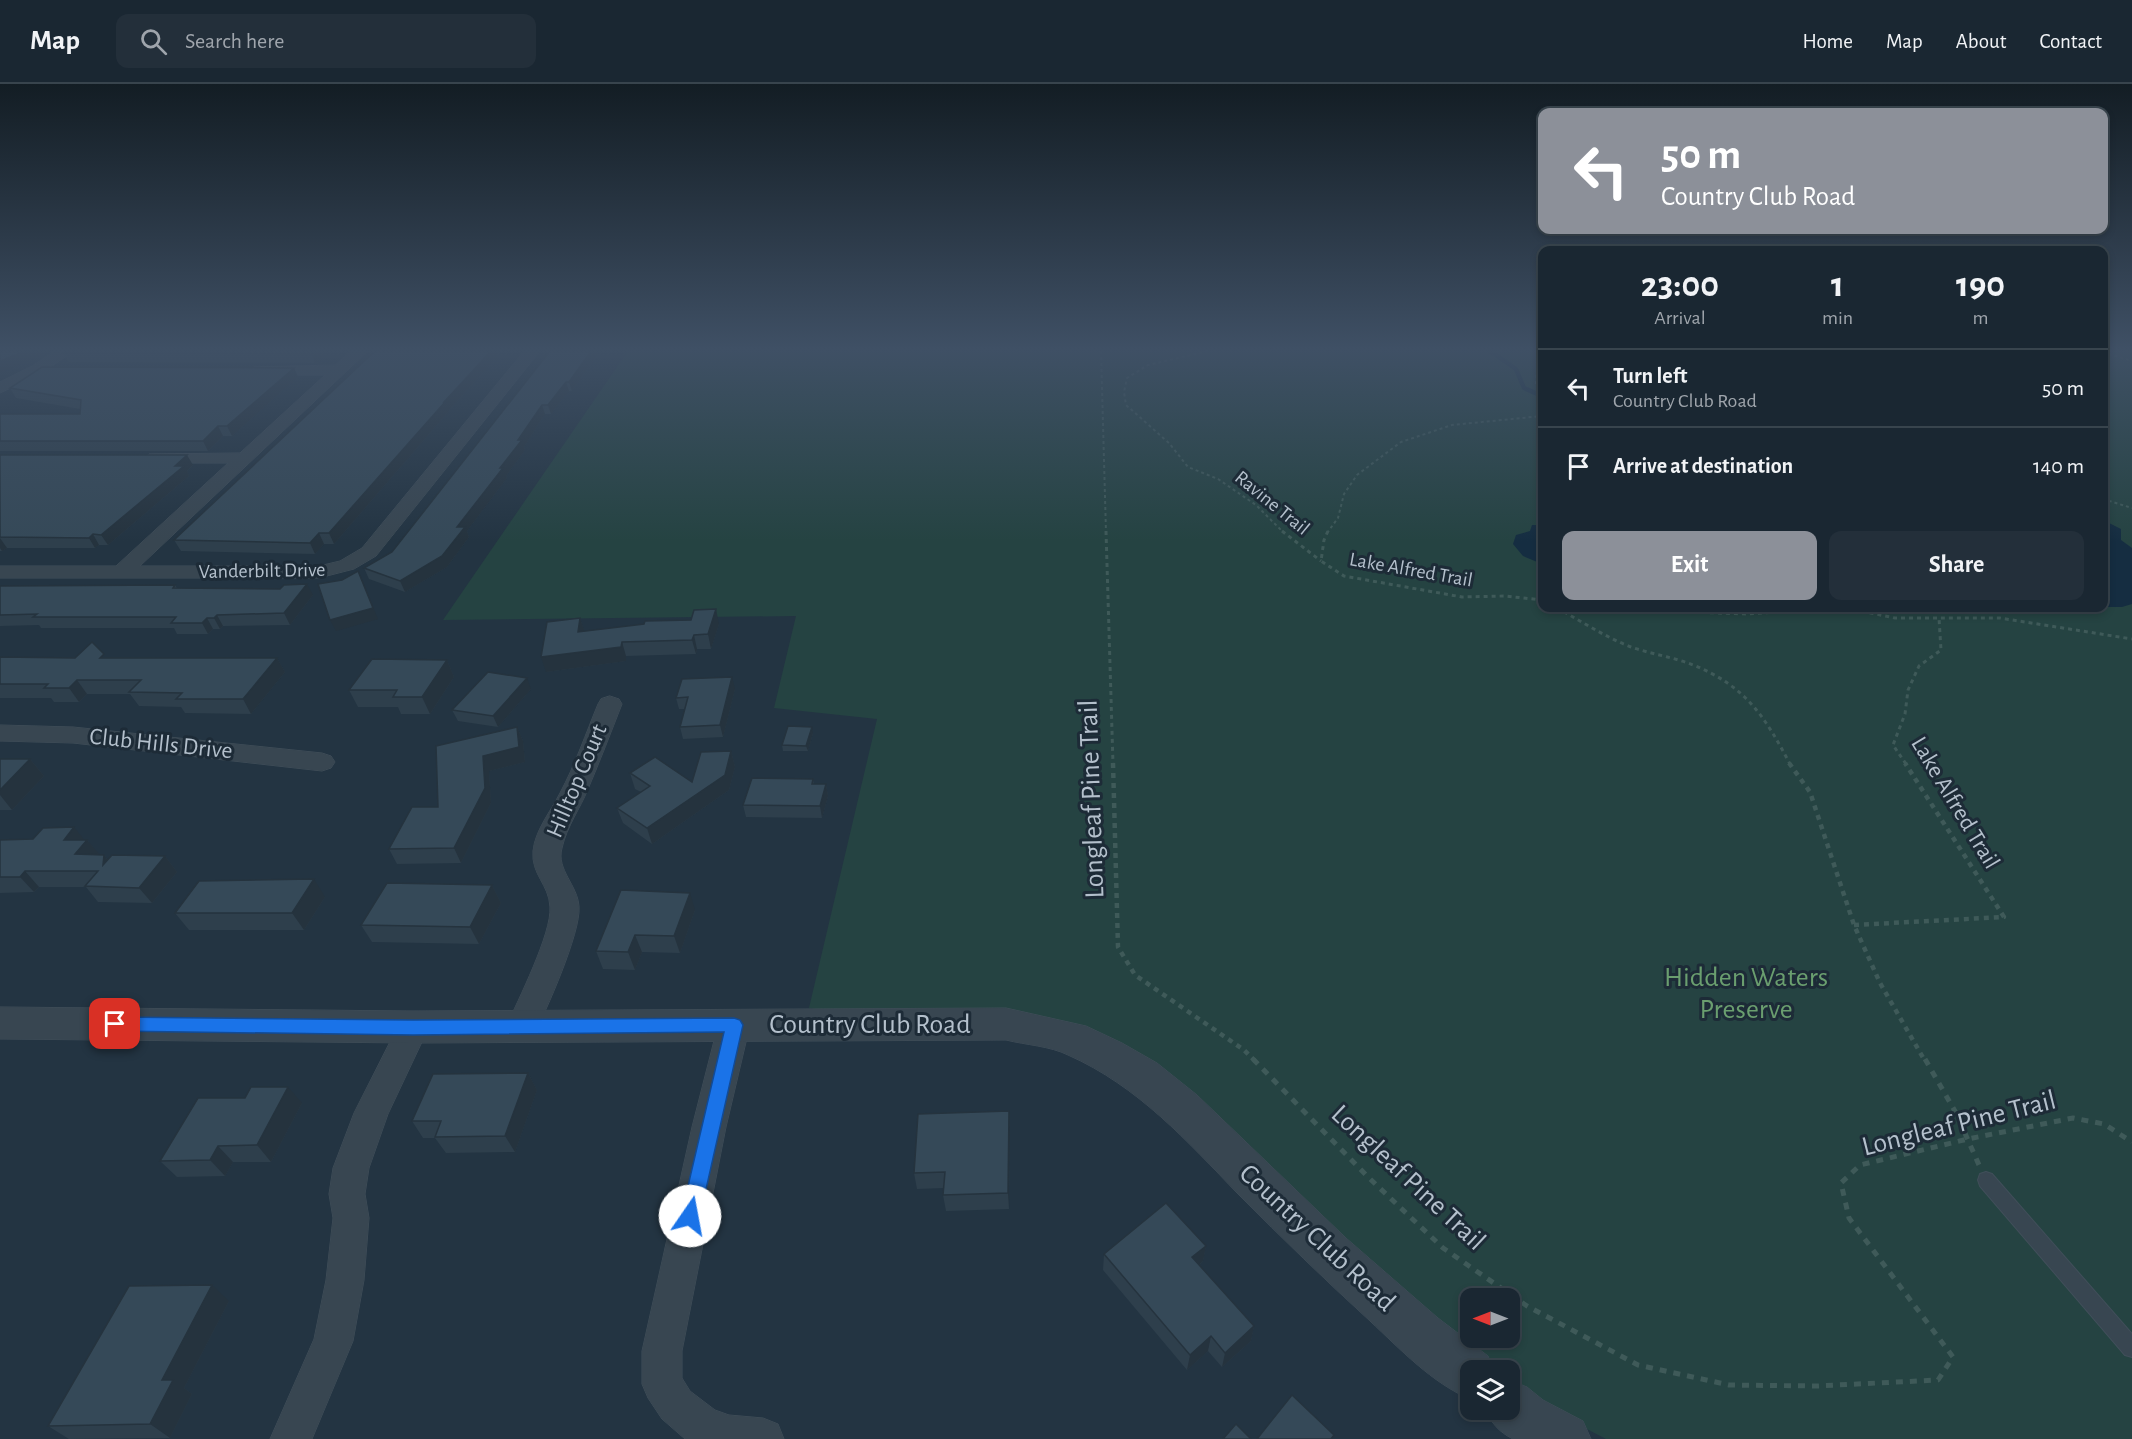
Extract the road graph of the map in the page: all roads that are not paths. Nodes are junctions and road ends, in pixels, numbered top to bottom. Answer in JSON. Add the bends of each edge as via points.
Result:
{"nodes":[{"id":1,"x":292,"y":414,"type":"edge"},
{"id":2,"x":481,"y":414,"type":"edge"},
{"id":3,"x":140,"y":458,"type":"edge"},
{"id":4,"x":245,"y":458,"type":"junction"},
{"id":5,"x":0,"y":572,"type":"edge"},
{"id":6,"x":121,"y":572,"type":"junction"},
{"id":7,"x":610,"y":704,"type":"dead end"},
{"id":8,"x":0,"y":734,"type":"edge"},
{"id":9,"x":322,"y":762,"type":"dead end"},
{"id":10,"x":0,"y":1023,"type":"edge"},
{"id":11,"x":734,"y":1025,"type":"junction"},
{"id":12,"x":522,"y":1027,"type":"junction"},
{"id":13,"x":413,"y":1028,"type":"junction"},
{"id":14,"x":1986,"y":1180,"type":"road end"},
{"id":15,"x":2132,"y":1348,"type":"edge"},
{"id":16,"x":1460,"y":1366,"type":"edge"},
{"id":17,"x":1520,"y":1414,"type":"edge"},
{"id":18,"x":1563,"y":1438,"type":"edge"},
{"id":19,"x":291,"y":1439,"type":"edge"},
{"id":20,"x":763,"y":1439,"type":"edge"}],
"edges":[{"from":1,"to":4,"type":"street"},
{"from":2,"to":6,"type":"street","name":"Vanderbilt Drive","via":[[369,552],[348,566],[319,572]]},
{"from":3,"to":4,"type":"street"},
{"from":4,"to":6,"type":"street"},
{"from":5,"to":6,"type":"street","name":"Vanderbilt Drive"},
{"from":7,"to":12,"type":"street","name":"Hilltop Court","via":[[547,850],[548,870],[561,888],[564,916]]},
{"from":8,"to":9,"type":"street","name":"Club Hills Drive","via":[[73,735]]},
{"from":10,"to":13,"type":"street","name":"Country Club Road"},
{"from":11,"to":12,"type":"street","name":"Country Club Road"},
{"from":11,"to":16,"type":"street","name":"Country Club Road","via":[[1006,1024],[1072,1038],[1108,1054],[1182,1108],[1330,1254]]},
{"from":11,"to":20,"type":"street","via":[[664,1340],[662,1384],[676,1405],[703,1426],[729,1436]]},
{"from":12,"to":13,"type":"street","name":"Country Club Road"},
{"from":13,"to":19,"type":"street","via":[[371,1113],[351,1168],[346,1194],[351,1218],[345,1280],[333,1341]]},
{"from":14,"to":15,"type":"lane"},
{"from":17,"to":18,"type":"street"}]}
